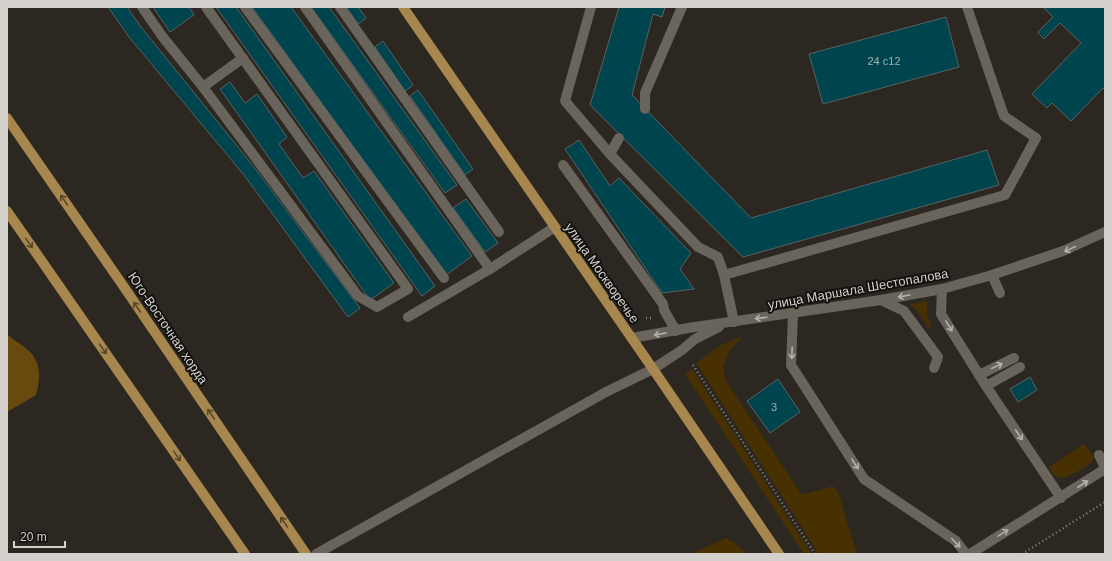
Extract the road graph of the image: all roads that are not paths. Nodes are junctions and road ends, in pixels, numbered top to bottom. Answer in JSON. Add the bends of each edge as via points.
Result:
{"nodes":[{"id":1,"x":142,"y":7,"type":"edge"},
{"id":2,"x":206,"y":7,"type":"edge"},
{"id":3,"x":245,"y":7,"type":"edge"},
{"id":4,"x":305,"y":7,"type":"edge"},
{"id":5,"x":340,"y":7,"type":"edge"},
{"id":6,"x":403,"y":7,"type":"edge"},
{"id":7,"x":591,"y":7,"type":"edge"},
{"id":8,"x":682,"y":7,"type":"edge"},
{"id":9,"x":967,"y":7,"type":"edge"},
{"id":10,"x":243,"y":58,"type":"junction"},
{"id":11,"x":204,"y":87,"type":"junction"},
{"id":12,"x":645,"y":109,"type":"dead end"},
{"id":13,"x":7,"y":118,"type":"edge"},
{"id":14,"x":619,"y":138,"type":"dead end"},
{"id":15,"x":610,"y":154,"type":"junction"},
{"id":16,"x":562,"y":165,"type":"dead end"},
{"id":17,"x":7,"y":211,"type":"edge"},
{"id":18,"x":555,"y":227,"type":"junction"},
{"id":19,"x":499,"y":232,"type":"dead end"},
{"id":20,"x":1105,"y":232,"type":"edge"},
{"id":21,"x":490,"y":269,"type":"junction"},
{"id":22,"x":724,"y":275,"type":"junction"},
{"id":23,"x":992,"y":275,"type":"junction"},
{"id":24,"x":444,"y":278,"type":"dead end"},
{"id":25,"x":942,"y":289,"type":"junction"},
{"id":26,"x":1000,"y":293,"type":"dead end"},
{"id":27,"x":881,"y":300,"type":"junction"},
{"id":28,"x":794,"y":314,"type":"junction"},
{"id":29,"x":408,"y":317,"type":"dead end"},
{"id":30,"x":730,"y":322,"type":"junction"},
{"id":31,"x":676,"y":331,"type":"junction"},
{"id":32,"x":632,"y":338,"type":"junction"},
{"id":33,"x":1014,"y":358,"type":"dead end"},
{"id":34,"x":1020,"y":367,"type":"dead end"},
{"id":35,"x":653,"y":368,"type":"junction"},
{"id":36,"x":934,"y":368,"type":"dead end"},
{"id":37,"x":979,"y":375,"type":"junction"},
{"id":38,"x":986,"y":386,"type":"junction"},
{"id":39,"x":1099,"y":455,"type":"dead end"},
{"id":40,"x":1105,"y":468,"type":"edge"},
{"id":41,"x":1061,"y":498,"type":"junction"},
{"id":42,"x":245,"y":554,"type":"edge"},
{"id":43,"x":306,"y":554,"type":"edge"},
{"id":44,"x":316,"y":554,"type":"edge"},
{"id":45,"x":779,"y":554,"type":"edge"},
{"id":46,"x":966,"y":554,"type":"edge"},
{"id":47,"x":970,"y":554,"type":"edge"}],
"edges":[{"from":1,"to":11,"type":"street"},
{"from":2,"to":10,"type":"street"},
{"from":3,"to":24,"type":"street"},
{"from":4,"to":21,"type":"street"},
{"from":5,"to":19,"type":"street"},
{"from":6,"to":18,"type":"main road","name":"улица Москворечье"},
{"from":7,"to":15,"type":"street","via":[[565,100]]},
{"from":8,"to":12,"type":"street","via":[[645,93]]},
{"from":9,"to":22,"type":"street","via":[[1004,116],[1036,138],[1005,195]]},
{"from":10,"to":11,"type":"street"},
{"from":10,"to":11,"type":"street","via":[[408,289],[377,307],[358,296]]},
{"from":43,"to":13,"type":"main road","name":"Юго-Восточная хорда","one_way":true},
{"from":14,"to":15,"type":"street"},
{"from":15,"to":22,"type":"street","via":[[698,247],[718,257]]},
{"from":16,"to":31,"type":"street","via":[[663,304]]},
{"from":17,"to":42,"type":"main road","one_way":true},
{"from":18,"to":21,"type":"street"},
{"from":18,"to":32,"type":"main road","name":"улица Москворечье"},
{"from":20,"to":23,"type":"street","name":"улица Маршала Шестопалова","one_way":true,"via":[[1063,252]]},
{"from":21,"to":29,"type":"street"},
{"from":22,"to":30,"type":"street"},
{"from":23,"to":25,"type":"street","name":"улица Маршала Шестопалова"},
{"from":23,"to":26,"type":"street"},
{"from":25,"to":27,"type":"street","name":"улица Маршала Шестопалова","one_way":true},
{"from":25,"to":37,"type":"street","one_way":true,"via":[[941,314]]},
{"from":27,"to":28,"type":"street","name":"улица Маршала Шестопалова"},
{"from":27,"to":36,"type":"street","via":[[904,311],[938,357]]},
{"from":28,"to":30,"type":"street","name":"улица Маршала Шестопалова","one_way":true},
{"from":28,"to":46,"type":"street","one_way":true,"via":[[791,365],[864,480],[956,541]]},
{"from":30,"to":31,"type":"street","name":"улица Маршала Шестопалова"},
{"from":30,"to":35,"type":"street","via":[[695,339]]},
{"from":31,"to":32,"type":"street","name":"улица Маршала Шестопалова","one_way":true},
{"from":32,"to":35,"type":"main road","name":"улица Москворечье"},
{"from":37,"to":33,"type":"street","one_way":true},
{"from":34,"to":38,"type":"street"},
{"from":35,"to":44,"type":"street"},
{"from":35,"to":45,"type":"main road","name":"улица Москворечье"},
{"from":37,"to":38,"type":"street"},
{"from":38,"to":41,"type":"street","one_way":true},
{"from":39,"to":40,"type":"street"},
{"from":41,"to":40,"type":"street","one_way":true},
{"from":47,"to":41,"type":"street","one_way":true}]}
